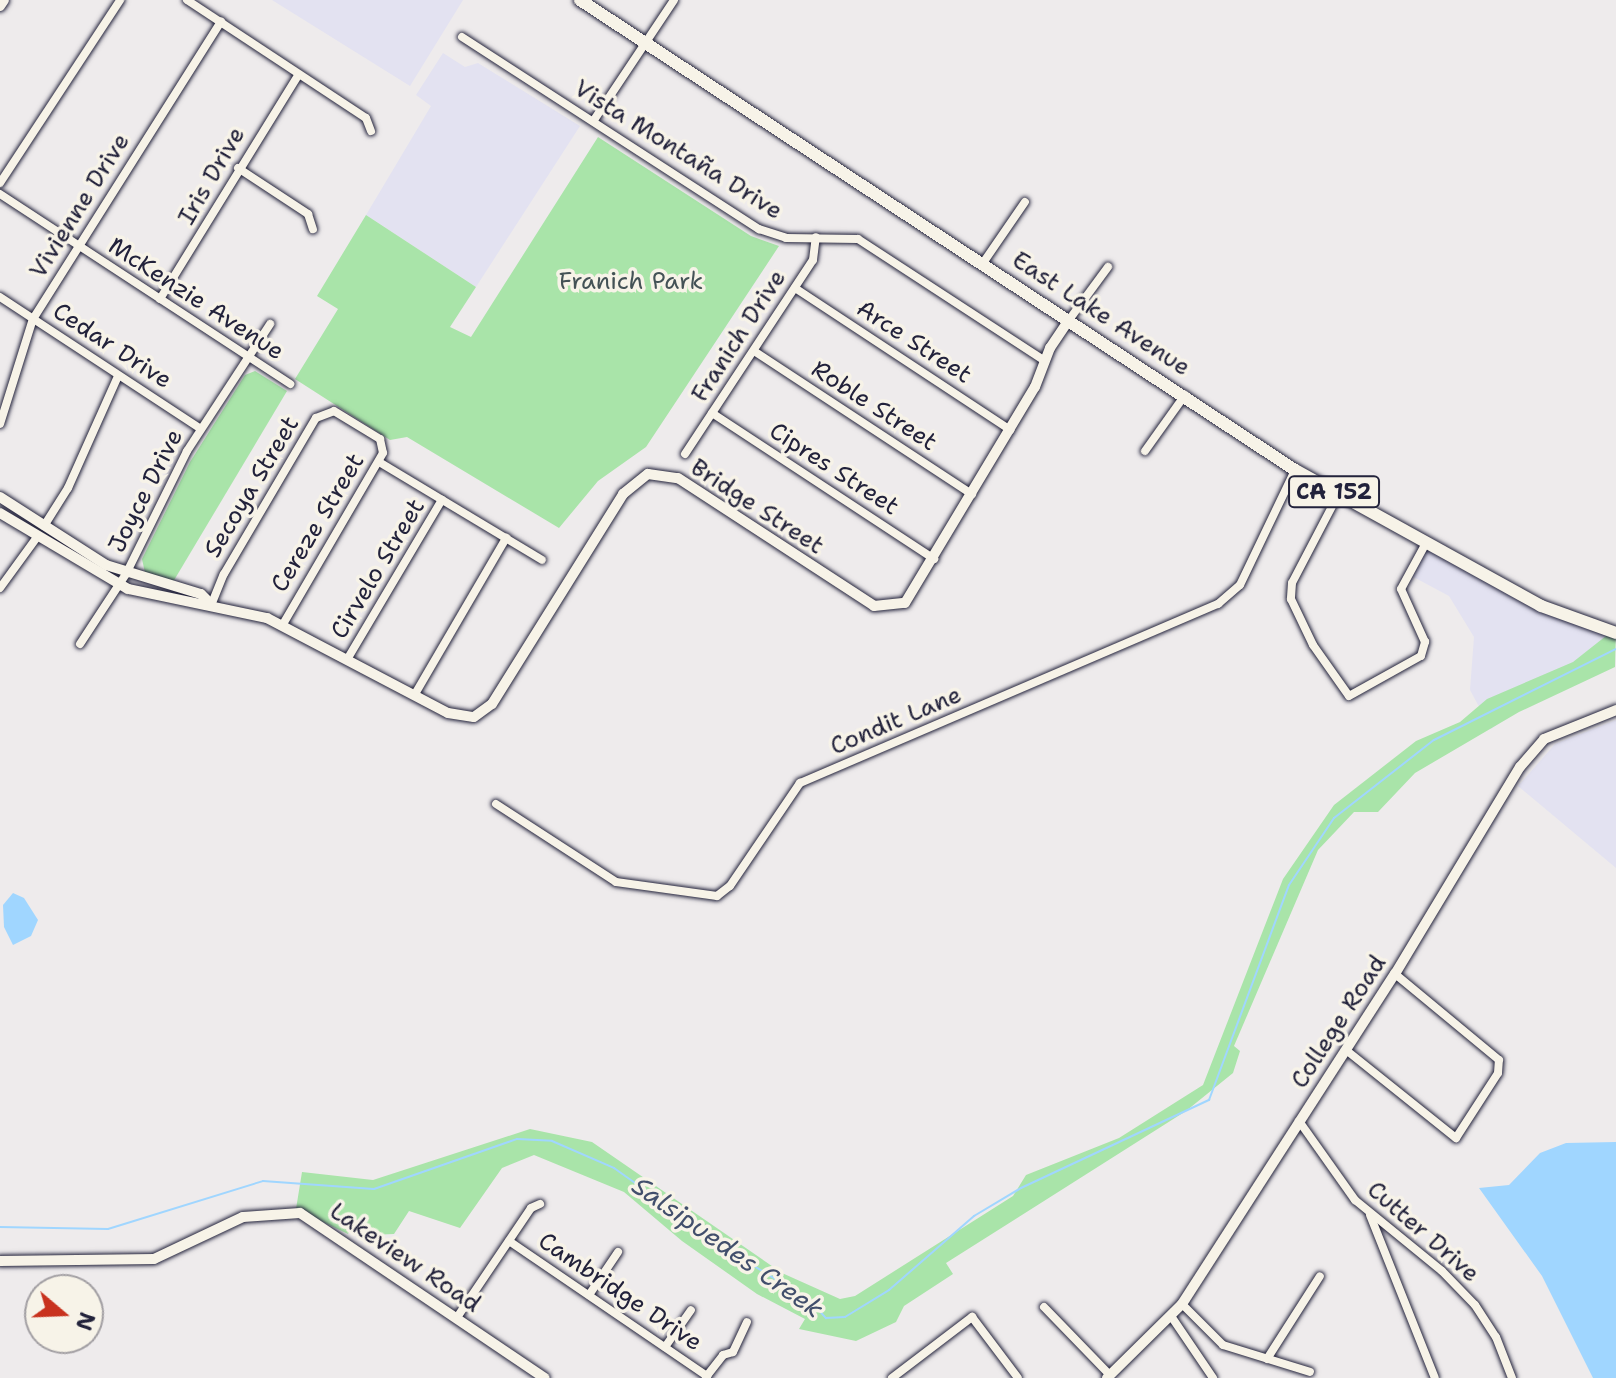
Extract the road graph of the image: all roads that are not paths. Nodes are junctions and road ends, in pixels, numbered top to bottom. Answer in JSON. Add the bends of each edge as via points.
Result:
{"nodes":[{"id":1,"x":4,"y":0,"type":"edge"},
{"id":2,"x":120,"y":0,"type":"edge"},
{"id":3,"x":187,"y":0,"type":"edge"},
{"id":4,"x":580,"y":0,"type":"edge"},
{"id":5,"x":674,"y":0,"type":"edge"},
{"id":6,"x":0,"y":6,"type":"edge"},
{"id":7,"x":221,"y":22,"type":"junction"},
{"id":8,"x":462,"y":37,"type":"dead end"},
{"id":9,"x":645,"y":44,"type":"junction"},
{"id":10,"x":299,"y":74,"type":"junction"},
{"id":11,"x":594,"y":120,"type":"junction"},
{"id":12,"x":371,"y":131,"type":"dead end"},
{"id":13,"x":238,"y":168,"type":"junction"},
{"id":14,"x":0,"y":183,"type":"edge"},
{"id":15,"x":0,"y":194,"type":"edge"},
{"id":16,"x":1025,"y":202,"type":"dead end"},
{"id":17,"x":313,"y":229,"type":"dead end"},
{"id":18,"x":816,"y":237,"type":"junction"},
{"id":19,"x":80,"y":247,"type":"junction"},
{"id":20,"x":983,"y":263,"type":"junction"},
{"id":21,"x":1108,"y":267,"type":"dead end"},
{"id":22,"x":795,"y":288,"type":"junction"},
{"id":23,"x":0,"y":297,"type":"edge"},
{"id":24,"x":160,"y":299,"type":"junction"},
{"id":25,"x":33,"y":319,"type":"junction"},
{"id":26,"x":1069,"y":320,"type":"junction"},
{"id":27,"x":270,"y":324,"type":"dead end"},
{"id":28,"x":754,"y":351,"type":"junction"},
{"id":29,"x":248,"y":358,"type":"junction"},
{"id":30,"x":1045,"y":361,"type":"junction"},
{"id":31,"x":118,"y":376,"type":"junction"},
{"id":32,"x":290,"y":384,"type":"dead end"},
{"id":33,"x":1185,"y":395,"type":"junction"},
{"id":34,"x":712,"y":413,"type":"junction"},
{"id":35,"x":0,"y":424,"type":"edge"},
{"id":36,"x":201,"y":429,"type":"junction"},
{"id":37,"x":1010,"y":430,"type":"junction"},
{"id":38,"x":382,"y":441,"type":"joint"},
{"id":39,"x":1145,"y":451,"type":"dead end"},
{"id":40,"x":685,"y":454,"type":"dead end"},
{"id":41,"x":379,"y":462,"type":"junction"},
{"id":42,"x":1295,"y":470,"type":"junction"},
{"id":43,"x":972,"y":494,"type":"junction"},
{"id":44,"x":1338,"y":495,"type":"junction"},
{"id":45,"x":0,"y":497,"type":"edge"},
{"id":46,"x":442,"y":500,"type":"junction"},
{"id":47,"x":0,"y":513,"type":"edge"},
{"id":48,"x":44,"y":526,"type":"junction"},
{"id":49,"x":37,"y":537,"type":"junction"},
{"id":50,"x":506,"y":538,"type":"junction"},
{"id":51,"x":1426,"y":543,"type":"junction"},
{"id":52,"x":934,"y":559,"type":"junction"},
{"id":53,"x":542,"y":560,"type":"dead end"},
{"id":54,"x":126,"y":574,"type":"junction"},
{"id":55,"x":119,"y":586,"type":"junction"},
{"id":56,"x":0,"y":588,"type":"edge"},
{"id":57,"x":211,"y":603,"type":"junction"},
{"id":58,"x":283,"y":624,"type":"junction"},
{"id":59,"x":1616,"y":633,"type":"edge"},
{"id":60,"x":80,"y":644,"type":"dead end"},
{"id":61,"x":348,"y":658,"type":"junction"},
{"id":62,"x":415,"y":694,"type":"junction"},
{"id":63,"x":1616,"y":710,"type":"edge"},
{"id":64,"x":496,"y":804,"type":"dead end"},
{"id":65,"x":1395,"y":974,"type":"junction"},
{"id":66,"x":1346,"y":1050,"type":"junction"},
{"id":67,"x":1299,"y":1121,"type":"junction"},
{"id":68,"x":540,"y":1204,"type":"dead end"},
{"id":69,"x":1369,"y":1214,"type":"junction"},
{"id":70,"x":509,"y":1241,"type":"junction"},
{"id":71,"x":618,"y":1252,"type":"dead end"},
{"id":72,"x":0,"y":1261,"type":"edge"},
{"id":73,"x":1320,"y":1276,"type":"dead end"},
{"id":74,"x":589,"y":1295,"type":"junction"},
{"id":75,"x":1182,"y":1304,"type":"junction"},
{"id":76,"x":1044,"y":1307,"type":"dead end"},
{"id":77,"x":691,"y":1310,"type":"dead end"},
{"id":78,"x":458,"y":1316,"type":"junction"},
{"id":79,"x":1171,"y":1316,"type":"junction"},
{"id":80,"x":747,"y":1322,"type":"dead end"},
{"id":81,"x":665,"y":1347,"type":"junction"},
{"id":82,"x":1267,"y":1359,"type":"junction"},
{"id":83,"x":1310,"y":1372,"type":"dead end"},
{"id":84,"x":1108,"y":1376,"type":"edge"},
{"id":85,"x":706,"y":1377,"type":"edge"},
{"id":86,"x":892,"y":1377,"type":"edge"},
{"id":87,"x":545,"y":1378,"type":"edge"},
{"id":88,"x":1018,"y":1378,"type":"edge"},
{"id":89,"x":1213,"y":1378,"type":"edge"},
{"id":90,"x":1435,"y":1378,"type":"edge"},
{"id":91,"x":1512,"y":1378,"type":"edge"}],
"edges":[{"from":1,"to":6,"type":"street"},
{"from":2,"to":14,"type":"street"},
{"from":3,"to":7,"type":"street"},
{"from":4,"to":9,"type":"main road","name":"East Lake Avenue","number":"CA 152"},
{"from":5,"to":9,"type":"street"},
{"from":7,"to":10,"type":"street"},
{"from":7,"to":19,"type":"street","name":"Vivienne Drive"},
{"from":8,"to":11,"type":"street","name":"Vista Montaña Drive"},
{"from":9,"to":11,"type":"street"},
{"from":9,"to":20,"type":"main road","name":"East Lake Avenue","number":"CA 152"},
{"from":10,"to":12,"type":"street","via":[[366,118]]},
{"from":10,"to":13,"type":"street","name":"Iris Drive"},
{"from":11,"to":18,"type":"street","name":"Vista Montaña Drive","via":[[759,229],[778,237]]},
{"from":13,"to":17,"type":"street","via":[[308,214]]},
{"from":13,"to":24,"type":"street","name":"Iris Drive","via":[[213,219]]},
{"from":15,"to":19,"type":"street","name":"McKenzie Avenue"},
{"from":16,"to":20,"type":"street"},
{"from":18,"to":22,"type":"street","name":"Franich Drive","via":[[813,260]]},
{"from":18,"to":30,"type":"street","name":"Vista Montaña Drive","via":[[846,236],[863,242]]},
{"from":19,"to":24,"type":"street","name":"McKenzie Avenue"},
{"from":19,"to":25,"type":"street","name":"Vivienne Drive"},
{"from":20,"to":26,"type":"main road","name":"East Lake Avenue","number":"CA 152"},
{"from":21,"to":26,"type":"street"},
{"from":22,"to":28,"type":"street","name":"Franich Drive"},
{"from":22,"to":37,"type":"street","name":"Arce Street"},
{"from":23,"to":25,"type":"street","name":"Cedar Drive"},
{"from":24,"to":29,"type":"street","name":"McKenzie Avenue"},
{"from":25,"to":31,"type":"street","name":"Cedar Drive"},
{"from":25,"to":35,"type":"street","name":"Vivienne Drive"},
{"from":26,"to":30,"type":"street","name":"Bridge Street"},
{"from":26,"to":33,"type":"main road","name":"East Lake Avenue","number":"CA 152"},
{"from":27,"to":29,"type":"street","name":"Joyce Drive"},
{"from":28,"to":34,"type":"street","name":"Franich Drive"},
{"from":28,"to":43,"type":"street","name":"Roble Street"},
{"from":29,"to":32,"type":"street","name":"McKenzie Avenue"},
{"from":29,"to":36,"type":"street","name":"Joyce Drive"},
{"from":30,"to":37,"type":"street","name":"Bridge Street"},
{"from":31,"to":36,"type":"street","name":"Cedar Drive"},
{"from":31,"to":48,"type":"street","via":[[68,488]]},
{"from":33,"to":39,"type":"street"},
{"from":33,"to":42,"type":"main road","name":"East Lake Avenue","number":"CA 152"},
{"from":34,"to":40,"type":"street","name":"Franich Drive"},
{"from":34,"to":52,"type":"street","name":"Cipres Street"},
{"from":36,"to":54,"type":"street","name":"Joyce Drive"},
{"from":37,"to":43,"type":"street","name":"Bridge Street"},
{"from":38,"to":41,"type":"street","name":"Cereze Street"},
{"from":38,"to":57,"type":"street","name":"Secoya Street","via":[[337,412],[319,415]]},
{"from":41,"to":46,"type":"street"},
{"from":41,"to":58,"type":"street","name":"Cereze Street"},
{"from":42,"to":44,"type":"main road","name":"East Lake Avenue","number":"CA 152"},
{"from":42,"to":64,"type":"street","name":"Condit Lane","via":[[1240,585],[1218,604],[800,783],[717,896],[616,882]]},
{"from":43,"to":52,"type":"street","name":"Bridge Street"},
{"from":44,"to":51,"type":"main road","name":"East Lake Avenue","number":"CA 152"},
{"from":44,"to":51,"type":"street","via":[[1292,583],[1291,599],[1349,696],[1421,656],[1425,642],[1401,589]]},
{"from":45,"to":48,"type":"street","name":"Bridge Street"},
{"from":46,"to":50,"type":"street"},
{"from":46,"to":61,"type":"street","name":"Cirvelo Street"},
{"from":47,"to":49,"type":"street","name":"Bridge Street"},
{"from":48,"to":54,"type":"street","name":"Bridge Street"},
{"from":49,"to":55,"type":"street","name":"Bridge Street"},
{"from":49,"to":56,"type":"street"},
{"from":50,"to":53,"type":"street"},
{"from":50,"to":62,"type":"street"},
{"from":51,"to":59,"type":"main road","name":"East Lake Avenue","number":"CA 152","via":[[1541,606]]},
{"from":52,"to":62,"type":"street","name":"Bridge Street","via":[[905,603],[878,608],[678,478],[648,474],[628,488],[601,525],[489,708],[462,718]]},
{"from":54,"to":55,"type":"street","name":"Joyce Drive"},
{"from":54,"to":57,"type":"street","name":"Bridge Street","via":[[201,594]]},
{"from":55,"to":57,"type":"street","name":"Bridge Street","via":[[197,607]]},
{"from":55,"to":60,"type":"street","name":"Joyce Drive"},
{"from":57,"to":58,"type":"street","name":"Bridge Street"},
{"from":58,"to":61,"type":"street","name":"Bridge Street"},
{"from":61,"to":62,"type":"street","name":"Bridge Street"},
{"from":63,"to":65,"type":"street","name":"College Road","via":[[1544,739],[1520,767]]},
{"from":65,"to":66,"type":"street","name":"College Road"},
{"from":65,"to":66,"type":"street","via":[[1499,1060],[1498,1073],[1456,1138]]},
{"from":66,"to":67,"type":"street","name":"College Road"},
{"from":67,"to":69,"type":"street","name":"Cutter Drive","via":[[1341,1184]]},
{"from":67,"to":75,"type":"street","name":"College Road"},
{"from":68,"to":70,"type":"street","via":[[531,1208]]},
{"from":69,"to":90,"type":"street"},
{"from":69,"to":91,"type":"street","name":"Cutter Drive","via":[[1466,1295],[1496,1337]]},
{"from":70,"to":74,"type":"street","name":"Cambridge Drive"},
{"from":70,"to":78,"type":"street"},
{"from":71,"to":74,"type":"street"},
{"from":72,"to":78,"type":"street","name":"Lakeview Road","via":[[154,1259],[243,1217],[300,1213]]},
{"from":73,"to":82,"type":"street"},
{"from":74,"to":81,"type":"street","name":"Cambridge Drive"},
{"from":75,"to":79,"type":"street","name":"College Road"},
{"from":75,"to":82,"type":"street","via":[[1223,1345]]},
{"from":76,"to":84,"type":"street"},
{"from":77,"to":81,"type":"street"},
{"from":78,"to":87,"type":"street","name":"Lakeview Road"},
{"from":79,"to":84,"type":"street","name":"College Road"},
{"from":79,"to":89,"type":"street"},
{"from":80,"to":85,"type":"street","via":[[733,1352]]},
{"from":81,"to":85,"type":"street","name":"Cambridge Drive"},
{"from":82,"to":83,"type":"street"},
{"from":86,"to":88,"type":"street","via":[[972,1317]]}]}
